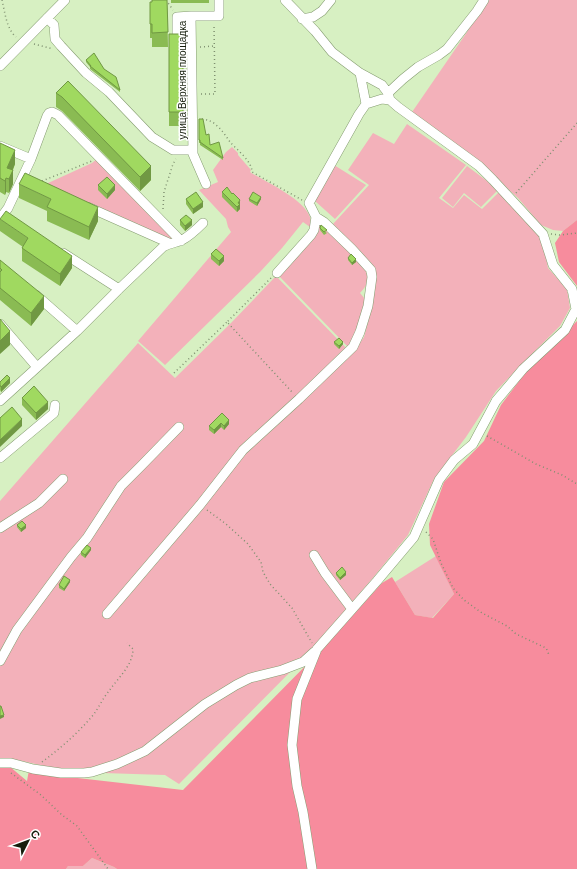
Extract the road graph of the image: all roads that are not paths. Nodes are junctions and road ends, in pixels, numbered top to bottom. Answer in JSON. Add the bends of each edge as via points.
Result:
{"nodes":[{"id":1,"x":65,"y":0,"type":"edge"},
{"id":2,"x":219,"y":0,"type":"edge"},
{"id":3,"x":285,"y":0,"type":"edge"},
{"id":4,"x":331,"y":0,"type":"edge"},
{"id":5,"x":484,"y":0,"type":"edge"},
{"id":6,"x":191,"y":16,"type":"junction"},
{"id":7,"x":47,"y":18,"type":"junction"},
{"id":8,"x":302,"y":19,"type":"junction"},
{"id":9,"x":191,"y":36,"type":"junction"},
{"id":10,"x":0,"y":66,"type":"edge"},
{"id":11,"x":360,"y":73,"type":"junction"},
{"id":12,"x":389,"y":96,"type":"junction"},
{"id":13,"x":366,"y":104,"type":"junction"},
{"id":14,"x":0,"y":146,"type":"edge"},
{"id":15,"x":193,"y":150,"type":"junction"},
{"id":16,"x":31,"y":159,"type":"junction"},
{"id":17,"x":22,"y":178,"type":"junction"},
{"id":18,"x":36,"y":184,"type":"edge"},
{"id":19,"x":206,"y":184,"type":"dead end"},
{"id":20,"x":78,"y":203,"type":"edge"},
{"id":21,"x":4,"y":206,"type":"edge"},
{"id":22,"x":316,"y":217,"type":"junction"},
{"id":23,"x":0,"y":219,"type":"edge"},
{"id":24,"x":203,"y":222,"type":"dead end"},
{"id":25,"x":181,"y":241,"type":"junction"},
{"id":26,"x":169,"y":243,"type":"junction"},
{"id":27,"x":55,"y":248,"type":"edge"},
{"id":28,"x":277,"y":273,"type":"road end"},
{"id":29,"x":29,"y":289,"type":"edge"},
{"id":30,"x":119,"y":289,"type":"junction"},
{"id":31,"x":0,"y":324,"type":"edge"},
{"id":32,"x":76,"y":331,"type":"junction"},
{"id":33,"x":37,"y":367,"type":"junction"},
{"id":34,"x":0,"y":400,"type":"edge"},
{"id":35,"x":55,"y":405,"type":"dead end"},
{"id":36,"x":179,"y":427,"type":"dead end"},
{"id":37,"x":0,"y":458,"type":"edge"},
{"id":38,"x":63,"y":480,"type":"dead end"},
{"id":39,"x":0,"y":528,"type":"edge"},
{"id":40,"x":314,"y":555,"type":"dead end"},
{"id":41,"x":352,"y":609,"type":"junction"},
{"id":42,"x":107,"y":614,"type":"dead end"},
{"id":43,"x":316,"y":649,"type":"junction"},
{"id":44,"x":0,"y":661,"type":"edge"},
{"id":45,"x":0,"y":762,"type":"edge"},
{"id":46,"x":312,"y":869,"type":"edge"}],
"edges":[{"from":1,"to":7,"type":"street"},
{"from":2,"to":6,"type":"street","name":"улица Верхняя площадка","via":[[220,16]]},
{"from":3,"to":8,"type":"street"},
{"from":4,"to":8,"type":"street","via":[[313,17]]},
{"from":5,"to":12,"type":"street","via":[[447,49],[404,78]]},
{"from":6,"to":9,"type":"street","name":"улица Верхняя площадка"},
{"from":6,"to":9,"type":"street","via":[[177,17],[177,36]]},
{"from":7,"to":10,"type":"street"},
{"from":7,"to":15,"type":"street","via":[[54,25],[55,39],[152,137],[173,150]]},
{"from":8,"to":11,"type":"street","via":[[332,52]]},
{"from":9,"to":15,"type":"street","name":"улица Верхняя площадка"},
{"from":11,"to":12,"type":"street","via":[[382,85]]},
{"from":11,"to":13,"type":"street"},
{"from":12,"to":13,"type":"street"},
{"from":12,"to":41,"type":"street","via":[[398,107],[479,166],[543,234],[553,265],[572,289],[576,308],[565,330],[524,369],[496,401],[473,444],[454,460],[439,480],[414,537]]},
{"from":13,"to":22,"type":"street","via":[[308,203]]},
{"from":14,"to":16,"type":"street"},
{"from":15,"to":19,"type":"street","name":"улица Верхняя площадка"},
{"from":16,"to":17,"type":"street"},
{"from":16,"to":25,"type":"street","via":[[47,116],[52,112],[58,115]]},
{"from":17,"to":18,"type":"street"},
{"from":17,"to":21,"type":"street"},
{"from":20,"to":26,"type":"street"},
{"from":21,"to":23,"type":"street"},
{"from":22,"to":28,"type":"street","via":[[311,235]]},
{"from":22,"to":42,"type":"street","via":[[352,249],[370,270],[372,277],[368,306],[353,347],[244,450]]},
{"from":24,"to":25,"type":"street"},
{"from":25,"to":26,"type":"street"},
{"from":26,"to":30,"type":"street"},
{"from":27,"to":30,"type":"street"},
{"from":29,"to":32,"type":"street"},
{"from":30,"to":32,"type":"street"},
{"from":31,"to":33,"type":"street"},
{"from":32,"to":33,"type":"street"},
{"from":33,"to":34,"type":"street"},
{"from":35,"to":37,"type":"street","via":[[54,413]]},
{"from":36,"to":44,"type":"street","via":[[121,486],[87,538],[70,557],[17,630]]},
{"from":38,"to":39,"type":"street","via":[[39,503]]},
{"from":40,"to":41,"type":"street"},
{"from":41,"to":43,"type":"street"},
{"from":43,"to":45,"type":"street","via":[[303,662],[250,678],[236,685],[205,704],[145,751],[118,764],[92,772],[61,773]]},
{"from":43,"to":46,"type":"street","via":[[297,699],[292,745]]}]}
